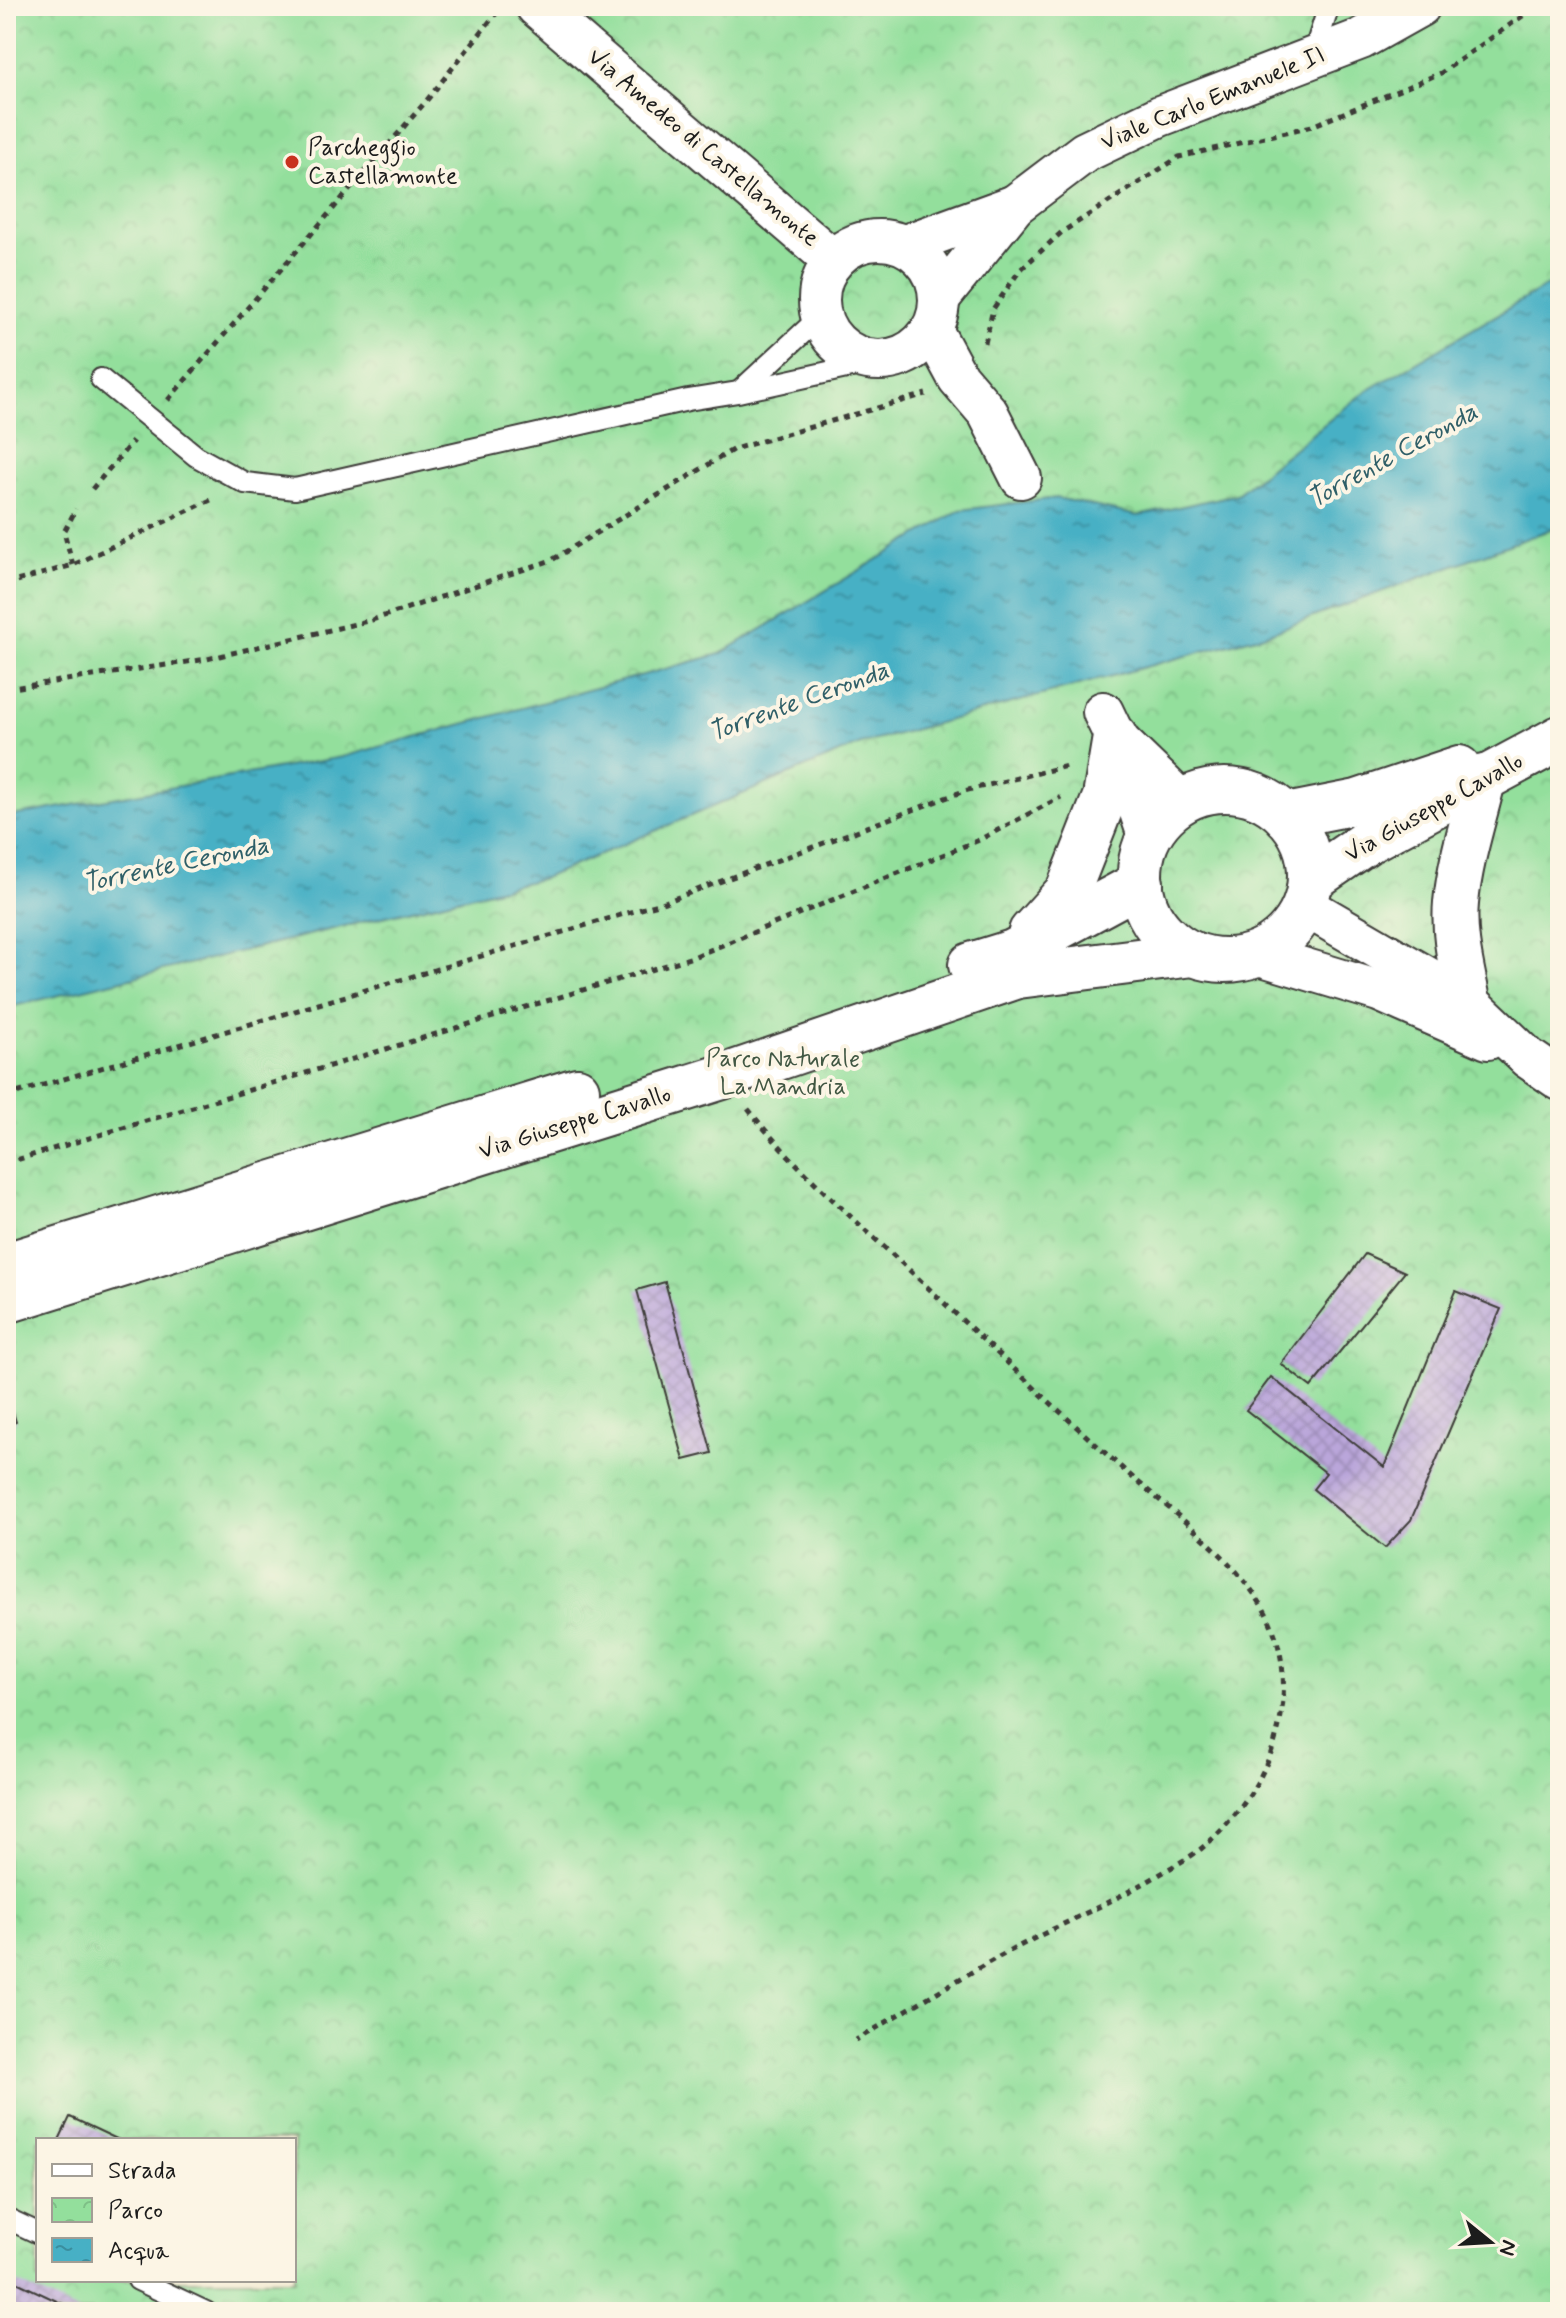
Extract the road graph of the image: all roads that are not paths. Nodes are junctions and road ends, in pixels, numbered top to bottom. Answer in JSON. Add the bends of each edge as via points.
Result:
{"nodes":[{"id":1,"x":536,"y":6,"type":"edge"},
{"id":2,"x":1329,"y":6,"type":"edge"},
{"id":3,"x":1404,"y":10,"type":"edge"},
{"id":4,"x":1312,"y":59,"type":"junction"},
{"id":5,"x":1015,"y":205,"type":"junction"},
{"id":6,"x":905,"y":245,"type":"junction"},
{"id":7,"x":833,"y":260,"type":"junction"},
{"id":8,"x":820,"y":317,"type":"junction"},
{"id":9,"x":914,"y":336,"type":"junction"},
{"id":10,"x":101,"y":379,"type":"dead end"},
{"id":11,"x":738,"y":392,"type":"junction"},
{"id":12,"x":1021,"y":478,"type":"dead end"},
{"id":13,"x":1109,"y":725,"type":"junction"},
{"id":14,"x":1560,"y":737,"type":"edge"},
{"id":15,"x":1484,"y":777,"type":"junction"},
{"id":16,"x":1182,"y":802,"type":"junction"},
{"id":17,"x":1286,"y":816,"type":"junction"},
{"id":18,"x":1149,"y":839,"type":"junction"},
{"id":19,"x":1141,"y":883,"type":"junction"},
{"id":20,"x":1308,"y":894,"type":"junction"},
{"id":21,"x":1013,"y":952,"type":"junction"},
{"id":22,"x":1193,"y":954,"type":"junction"},
{"id":23,"x":1256,"y":954,"type":"junction"},
{"id":24,"x":1468,"y":1001,"type":"junction"},
{"id":25,"x":1544,"y":1069,"type":"edge"},
{"id":26,"x":6,"y":1265,"type":"edge"},
{"id":27,"x":6,"y":1301,"type":"edge"},
{"id":28,"x":6,"y":2218,"type":"edge"},
{"id":29,"x":36,"y":2232,"type":"edge"},
{"id":30,"x":142,"y":2282,"type":"edge"},
{"id":31,"x":206,"y":2312,"type":"edge"}],
"edges":[{"from":1,"to":7,"type":"street","name":"Via Amedeo di Castellamonte"},
{"from":2,"to":4,"type":"lane"},
{"from":3,"to":4,"type":"street","name":"Viale Carlo Emanuele II","via":[[1361,39]]},
{"from":4,"to":5,"type":"street","name":"Viale Carlo Emanuele II","via":[[1160,116],[1085,152]]},
{"from":5,"to":6,"type":"street","name":"Viale Carlo Emanuele II"},
{"from":5,"to":9,"type":"street","name":"Viale Carlo Emanuele II"},
{"from":6,"to":7,"type":"street","via":[[867,240]]},
{"from":6,"to":9,"type":"street","via":[[919,254],[937,282]]},
{"from":7,"to":8,"type":"street","via":[[820,287]]},
{"from":8,"to":9,"type":"street","via":[[828,334],[859,358]]},
{"from":8,"to":11,"type":"lane"},
{"from":9,"to":11,"type":"lane"},
{"from":9,"to":12,"type":"street","via":[[988,413]]},
{"from":10,"to":11,"type":"lane","via":[[196,456],[245,483],[295,489]]},
{"from":13,"to":16,"type":"street"},
{"from":13,"to":18,"type":"street"},
{"from":13,"to":21,"type":"street","via":[[1105,797],[1068,891]]},
{"from":14,"to":15,"type":"street","name":"Via Giuseppe Cavallo"},
{"from":14,"to":17,"type":"street","name":"Via Giuseppe Cavallo","via":[[1357,802]]},
{"from":15,"to":20,"type":"street","name":"Via Giuseppe Cavallo","via":[[1368,841]]},
{"from":15,"to":24,"type":"street","via":[[1456,906]]},
{"from":16,"to":17,"type":"street","via":[[1236,790],[1264,799]]},
{"from":16,"to":18,"type":"street"},
{"from":17,"to":20,"type":"street","via":[[1309,857]]},
{"from":18,"to":19,"type":"street"},
{"from":19,"to":21,"type":"street","name":"Via Giuseppe Cavallo"},
{"from":19,"to":22,"type":"street","via":[[1157,926]]},
{"from":20,"to":23,"type":"street","via":[[1293,926]]},
{"from":20,"to":24,"type":"street"},
{"from":21,"to":26,"type":"street","name":"Via Giuseppe Cavallo"},
{"from":22,"to":23,"type":"street","via":[[1214,960]]},
{"from":22,"to":27,"type":"street","name":"Via Giuseppe Cavallo","via":[[1018,976],[722,1077]]},
{"from":23,"to":25,"type":"street","via":[[1379,991]]},
{"from":24,"to":25,"type":"street"},
{"from":28,"to":29,"type":"lane"},
{"from":30,"to":31,"type":"lane"}]}
